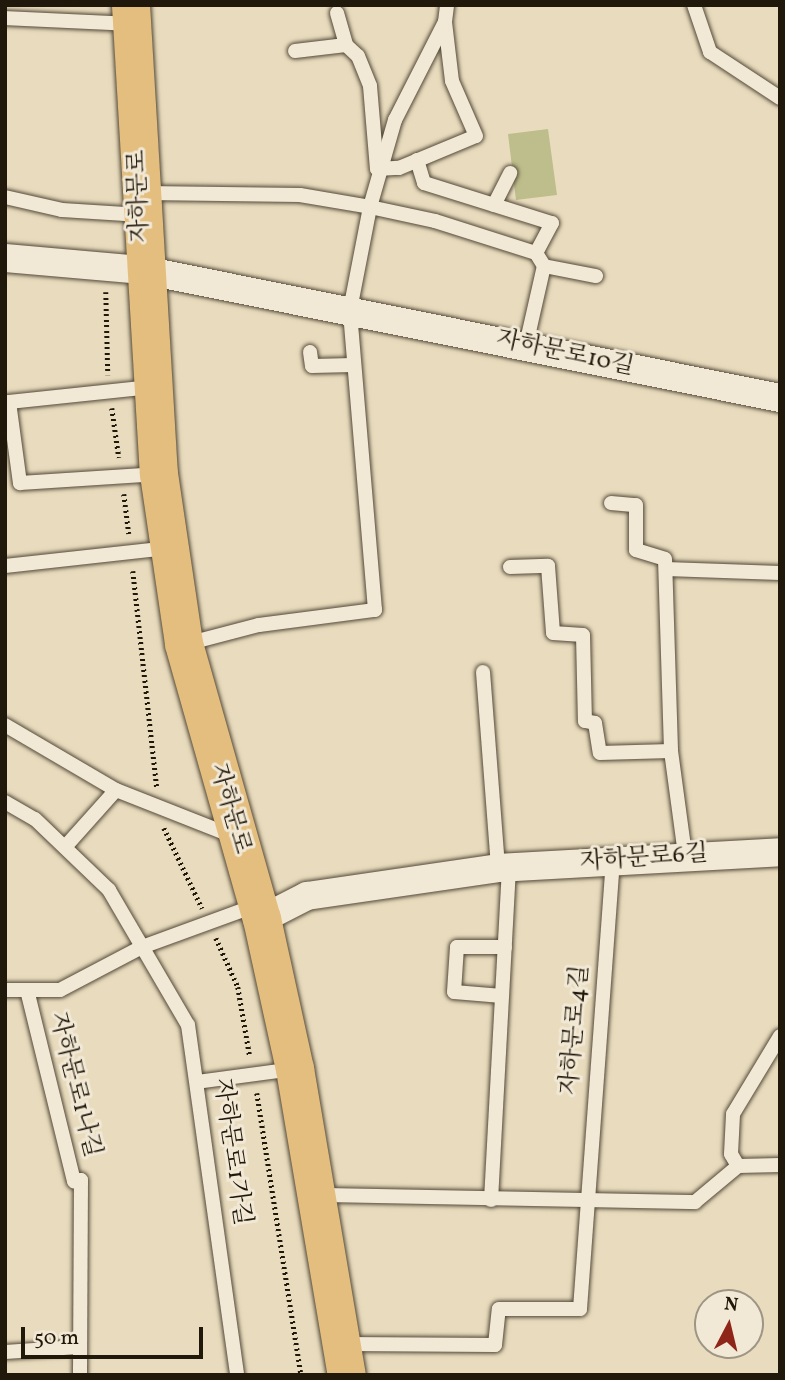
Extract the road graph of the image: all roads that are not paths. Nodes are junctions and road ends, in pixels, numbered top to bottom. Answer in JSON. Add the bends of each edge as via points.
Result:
{"nodes":[{"id":1,"x":447,"y":5,"type":"edge"},
{"id":2,"x":694,"y":5,"type":"edge"},
{"id":3,"x":337,"y":13,"type":"dead end"},
{"id":4,"x":132,"y":15,"type":"edge"},
{"id":5,"x":5,"y":18,"type":"edge"},
{"id":6,"x":445,"y":22,"type":"junction"},
{"id":7,"x":346,"y":45,"type":"junction"},
{"id":8,"x":295,"y":51,"type":"dead end"},
{"id":9,"x":780,"y":98,"type":"edge"},
{"id":10,"x":417,"y":160,"type":"junction"},
{"id":11,"x":377,"y":169,"type":"junction"},
{"id":12,"x":510,"y":173,"type":"dead end"},
{"id":13,"x":5,"y":197,"type":"edge"},
{"id":14,"x":140,"y":204,"type":"junction"},
{"id":15,"x":494,"y":205,"type":"junction"},
{"id":16,"x":370,"y":208,"type":"junction"},
{"id":17,"x":536,"y":253,"type":"junction"},
{"id":18,"x":5,"y":258,"type":"edge"},
{"id":19,"x":544,"y":266,"type":"junction"},
{"id":20,"x":143,"y":270,"type":"junction"},
{"id":21,"x":596,"y":276,"type":"dead end"},
{"id":22,"x":350,"y":310,"type":"junction"},
{"id":23,"x":526,"y":345,"type":"junction"},
{"id":24,"x":310,"y":352,"type":"dead end"},
{"id":25,"x":353,"y":365,"type":"junction"},
{"id":26,"x":152,"y":387,"type":"junction"},
{"id":27,"x":780,"y":398,"type":"edge"},
{"id":28,"x":9,"y":426,"type":"edge"},
{"id":29,"x":159,"y":474,"type":"junction"},
{"id":30,"x":611,"y":503,"type":"dead end"},
{"id":31,"x":170,"y":548,"type":"junction"},
{"id":32,"x":5,"y":566,"type":"edge"},
{"id":33,"x":510,"y":567,"type":"dead end"},
{"id":34,"x":666,"y":569,"type":"junction"},
{"id":35,"x":780,"y":573,"type":"edge"},
{"id":36,"x":184,"y":644,"type":"junction"},
{"id":37,"x":483,"y":672,"type":"dead end"},
{"id":38,"x":5,"y":725,"type":"edge"},
{"id":39,"x":671,"y":751,"type":"junction"},
{"id":40,"x":116,"y":790,"type":"junction"},
{"id":41,"x":5,"y":802,"type":"edge"},
{"id":42,"x":236,"y":837,"type":"junction"},
{"id":43,"x":65,"y":847,"type":"junction"},
{"id":44,"x":780,"y":852,"type":"edge"},
{"id":45,"x":685,"y":855,"type":"junction"},
{"id":46,"x":613,"y":862,"type":"junction"},
{"id":47,"x":504,"y":868,"type":"junction"},
{"id":48,"x":260,"y":912,"type":"junction"},
{"id":49,"x":142,"y":947,"type":"junction"},
{"id":50,"x":505,"y":947,"type":"junction"},
{"id":51,"x":5,"y":990,"type":"edge"},
{"id":52,"x":28,"y":994,"type":"junction"},
{"id":53,"x":502,"y":996,"type":"junction"},
{"id":54,"x":780,"y":1036,"type":"edge"},
{"id":55,"x":295,"y":1069,"type":"junction"},
{"id":56,"x":197,"y":1082,"type":"junction"},
{"id":57,"x":780,"y":1165,"type":"edge"},
{"id":58,"x":738,"y":1166,"type":"junction"},
{"id":59,"x":318,"y":1195,"type":"junction"},
{"id":60,"x":491,"y":1200,"type":"junction"},
{"id":61,"x":585,"y":1202,"type":"junction"},
{"id":62,"x":78,"y":1348,"type":"junction"},
{"id":63,"x":5,"y":1352,"type":"edge"},
{"id":64,"x":345,"y":1359,"type":"edge"},
{"id":65,"x":80,"y":1375,"type":"edge"},
{"id":66,"x":237,"y":1375,"type":"edge"}],
"edges":[{"from":1,"to":6,"type":"lane"},
{"from":2,"to":9,"type":"lane","via":[[710,52]]},
{"from":3,"to":7,"type":"lane"},
{"from":4,"to":5,"type":"lane"},
{"from":4,"to":14,"type":"main road","name":"자하문로"},
{"from":6,"to":10,"type":"lane","via":[[452,81],[476,136]]},
{"from":6,"to":11,"type":"lane"},
{"from":7,"to":8,"type":"lane"},
{"from":7,"to":11,"type":"lane","via":[[370,86]]},
{"from":10,"to":11,"type":"lane"},
{"from":10,"to":15,"type":"lane","via":[[424,183]]},
{"from":11,"to":16,"type":"lane"},
{"from":12,"to":15,"type":"lane"},
{"from":13,"to":14,"type":"lane","via":[[62,209]]},
{"from":14,"to":16,"type":"lane","via":[[300,195]]},
{"from":14,"to":20,"type":"main road","name":"자하문로"},
{"from":15,"to":17,"type":"lane","via":[[552,223]]},
{"from":16,"to":17,"type":"lane"},
{"from":16,"to":22,"type":"lane"},
{"from":17,"to":19,"type":"lane"},
{"from":18,"to":20,"type":"street","name":"자하문로10길"},
{"from":19,"to":21,"type":"lane"},
{"from":19,"to":23,"type":"lane"},
{"from":20,"to":22,"type":"street","name":"자하문로10길"},
{"from":20,"to":26,"type":"main road","name":"자하문로"},
{"from":22,"to":23,"type":"street","name":"자하문로10길"},
{"from":22,"to":25,"type":"lane"},
{"from":23,"to":27,"type":"street","name":"자하문로10길"},
{"from":24,"to":25,"type":"lane","via":[[312,366]]},
{"from":25,"to":36,"type":"lane","via":[[375,610],[259,625]]},
{"from":26,"to":28,"type":"lane","via":[[9,402]]},
{"from":26,"to":29,"type":"main road","name":"자하문로"},
{"from":28,"to":29,"type":"lane","via":[[20,483]]},
{"from":29,"to":31,"type":"main road","name":"자하문로"},
{"from":30,"to":34,"type":"lane","via":[[636,505],[636,551],[665,559]]},
{"from":31,"to":32,"type":"lane"},
{"from":31,"to":36,"type":"main road","name":"자하문로"},
{"from":33,"to":39,"type":"lane","via":[[548,566],[553,634],[583,635],[585,721],[595,723],[600,754]]},
{"from":34,"to":35,"type":"lane"},
{"from":34,"to":39,"type":"lane"},
{"from":36,"to":42,"type":"main road","name":"자하문로"},
{"from":37,"to":47,"type":"lane"},
{"from":38,"to":40,"type":"lane"},
{"from":39,"to":45,"type":"lane"},
{"from":40,"to":42,"type":"lane","via":[[160,811]]},
{"from":40,"to":43,"type":"lane"},
{"from":41,"to":43,"type":"lane","name":"자하문로1가길"},
{"from":42,"to":48,"type":"main road","name":"자하문로"},
{"from":43,"to":49,"type":"lane","name":"자하문로1가길","via":[[109,890]]},
{"from":44,"to":45,"type":"street","name":"자하문로6길"},
{"from":45,"to":46,"type":"street","name":"자하문로6길"},
{"from":46,"to":47,"type":"street","name":"자하문로6길"},
{"from":46,"to":61,"type":"lane","name":"자하문로4길"},
{"from":47,"to":48,"type":"street","name":"자하문로6길","via":[[307,896]]},
{"from":47,"to":50,"type":"lane"},
{"from":48,"to":49,"type":"lane","via":[[207,920]]},
{"from":48,"to":55,"type":"main road","name":"자하문로"},
{"from":49,"to":52,"type":"lane","via":[[60,990]]},
{"from":49,"to":56,"type":"lane","name":"자하문로1가길","via":[[188,1025]]},
{"from":50,"to":53,"type":"lane"},
{"from":50,"to":53,"type":"lane","via":[[457,947],[454,992]]},
{"from":51,"to":52,"type":"lane"},
{"from":52,"to":62,"type":"lane","name":"자하문로1나길","via":[[74,1181],[81,1180]]},
{"from":53,"to":60,"type":"lane"},
{"from":54,"to":58,"type":"lane","via":[[733,1114],[731,1154]]},
{"from":55,"to":56,"type":"lane"},
{"from":55,"to":59,"type":"main road","name":"자하문로"},
{"from":56,"to":66,"type":"lane","name":"자하문로1가길"},
{"from":57,"to":58,"type":"lane"},
{"from":58,"to":61,"type":"lane","via":[[695,1202]]},
{"from":59,"to":60,"type":"lane"},
{"from":59,"to":64,"type":"main road","name":"자하문로"},
{"from":60,"to":61,"type":"lane"},
{"from":61,"to":64,"type":"lane","name":"자하문로4길","via":[[580,1309],[499,1309],[495,1345]]},
{"from":62,"to":63,"type":"lane"},
{"from":62,"to":65,"type":"lane","name":"자하문로1나길"}]}
